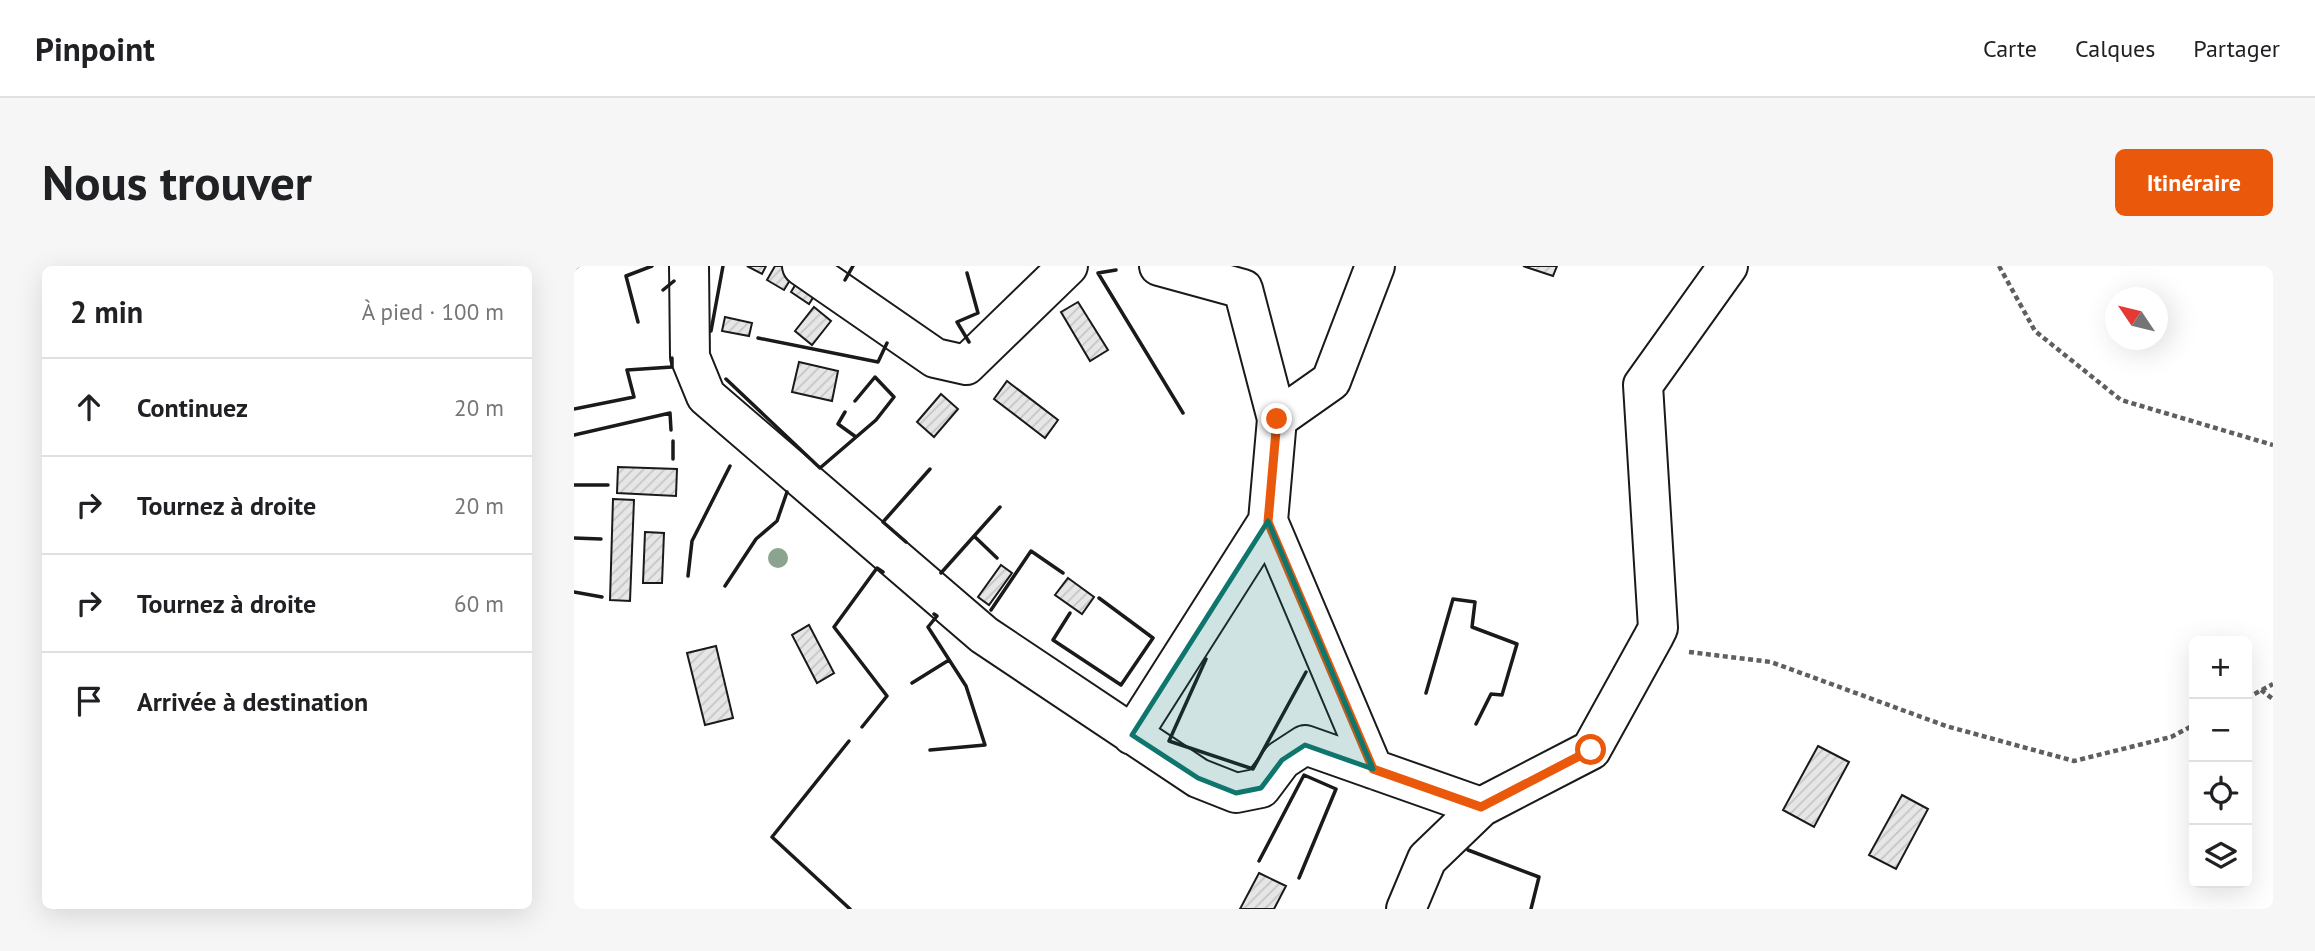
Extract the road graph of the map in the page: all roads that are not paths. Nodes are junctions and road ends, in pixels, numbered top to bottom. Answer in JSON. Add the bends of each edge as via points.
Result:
{"nodes":[{"id":1,"x":689,"y":266,"type":"edge"},
{"id":2,"x":802,"y":266,"type":"edge"},
{"id":3,"x":1068,"y":266,"type":"edge"},
{"id":4,"x":1159,"y":266,"type":"edge"},
{"id":5,"x":1375,"y":266,"type":"edge"},
{"id":6,"x":1728,"y":266,"type":"edge"},
{"id":7,"x":1277,"y":419,"type":"junction"},
{"id":8,"x":1268,"y":522,"type":"junction"},
{"id":9,"x":1132,"y":735,"type":"junction"},
{"id":10,"x":1373,"y":769,"type":"junction"},
{"id":11,"x":1481,"y":807,"type":"junction"},
{"id":12,"x":1406,"y":909,"type":"edge"}],
"edges":[{"from":1,"to":9,"type":"street","via":[[690,357],[706,396],[984,635]]},
{"from":2,"to":3,"type":"street","via":[[935,358],[966,365]]},
{"from":4,"to":7,"type":"street","via":[[1243,289]]},
{"from":5,"to":7,"type":"street","via":[[1331,381]]},
{"from":6,"to":11,"type":"street","via":[[1643,385],[1658,628],[1591,750]]},
{"from":7,"to":8,"type":"street"},
{"from":8,"to":9,"type":"street"},
{"from":8,"to":10,"type":"street"},
{"from":9,"to":10,"type":"street","via":[[1198,778],[1236,793],[1261,788],[1282,760],[1304,745]]},
{"from":10,"to":11,"type":"street"},
{"from":11,"to":12,"type":"street","via":[[1427,859]]}]}
